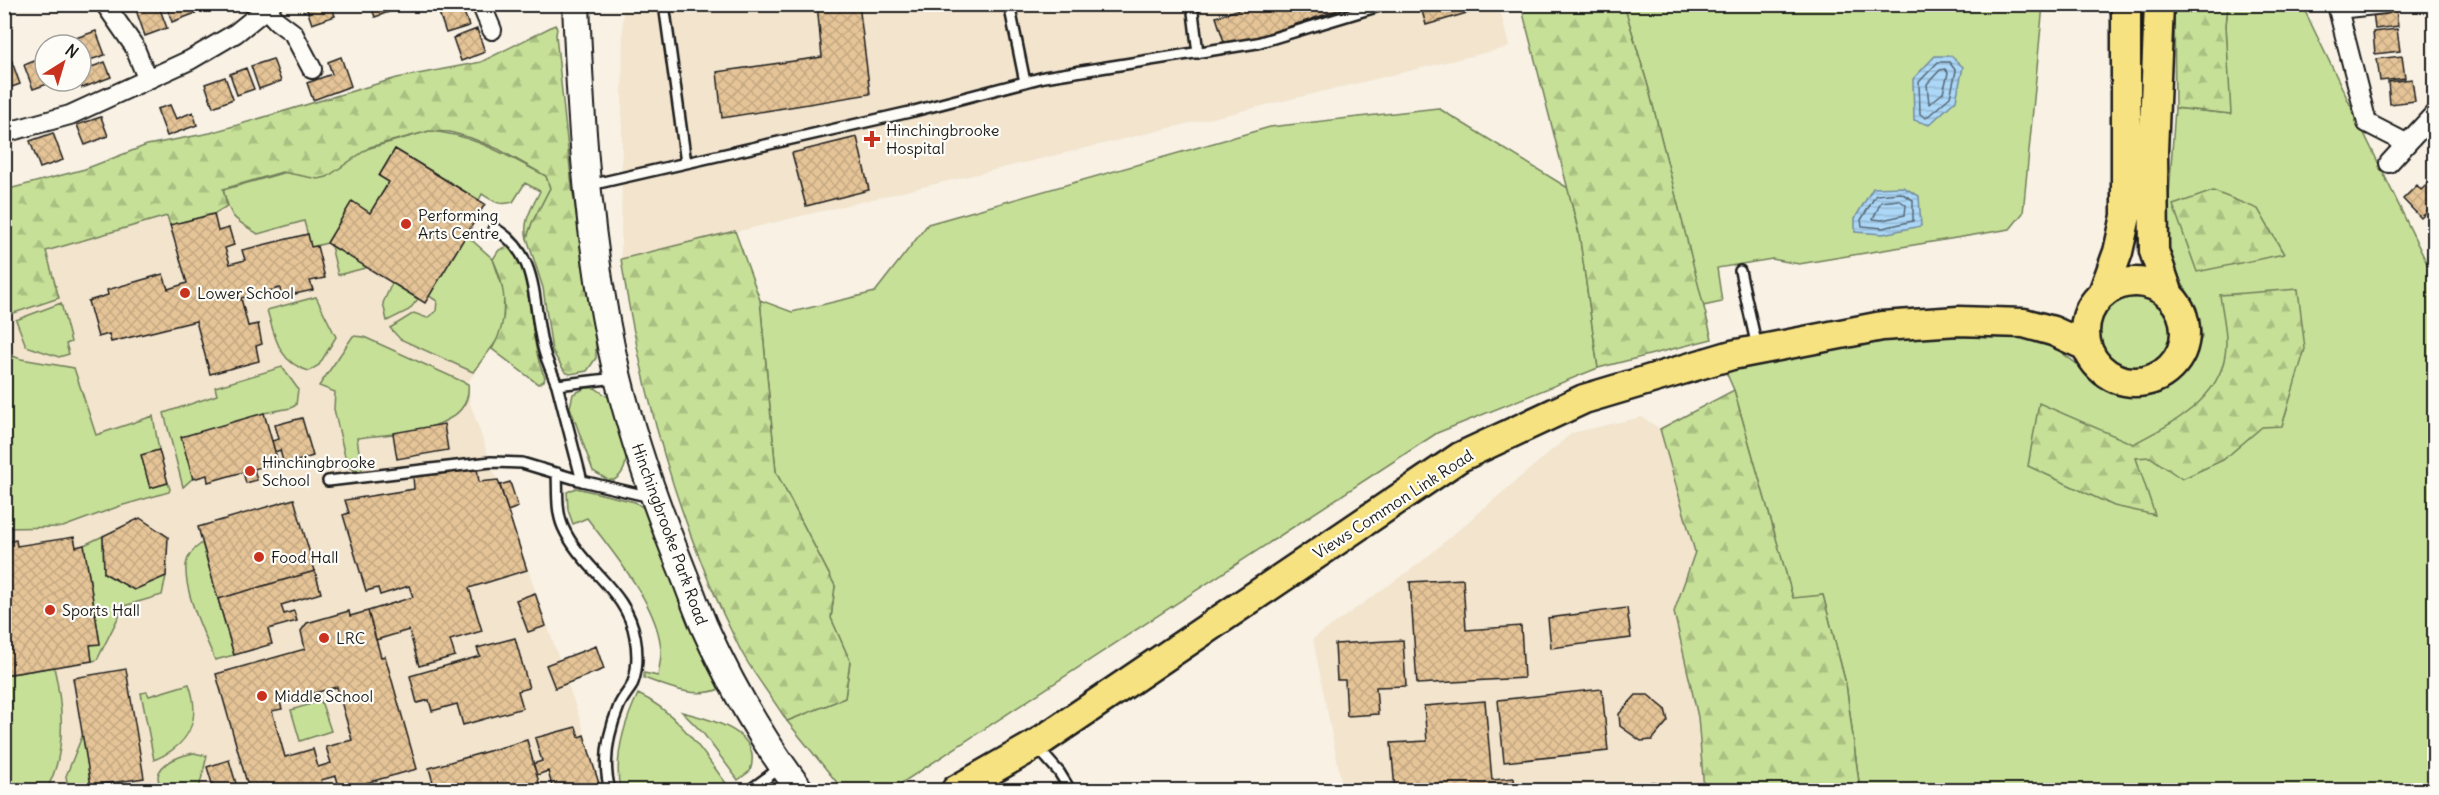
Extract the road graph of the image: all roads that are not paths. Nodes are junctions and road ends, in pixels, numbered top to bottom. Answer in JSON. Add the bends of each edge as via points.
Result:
{"nodes":[{"id":1,"x":105,"y":4,"type":"edge"},
{"id":2,"x":481,"y":4,"type":"edge"},
{"id":3,"x":576,"y":4,"type":"edge"},
{"id":4,"x":664,"y":4,"type":"edge"},
{"id":5,"x":1009,"y":4,"type":"edge"},
{"id":6,"x":1192,"y":4,"type":"edge"},
{"id":7,"x":1386,"y":4,"type":"edge"},
{"id":8,"x":2126,"y":4,"type":"edge"},
{"id":9,"x":2159,"y":4,"type":"edge"},
{"id":10,"x":2385,"y":4,"type":"edge"},
{"id":11,"x":269,"y":7,"type":"edge"},
{"id":12,"x":492,"y":30,"type":"dead end"},
{"id":13,"x":1198,"y":53,"type":"junction"},
{"id":14,"x":312,"y":69,"type":"dead end"},
{"id":15,"x":147,"y":78,"type":"junction"},
{"id":16,"x":1025,"y":82,"type":"junction"},
{"id":17,"x":2434,"y":114,"type":"edge"},
{"id":18,"x":4,"y":133,"type":"edge"},
{"id":19,"x":2406,"y":143,"type":"junction"},
{"id":20,"x":686,"y":163,"type":"junction"},
{"id":21,"x":2389,"y":163,"type":"dead end"},
{"id":22,"x":587,"y":186,"type":"junction"},
{"id":23,"x":494,"y":228,"type":"dead end"},
{"id":24,"x":1740,"y":271,"type":"dead end"},
{"id":25,"x":2169,"y":295,"type":"junction"},
{"id":26,"x":2098,"y":298,"type":"junction"},
{"id":27,"x":2024,"y":322,"type":"junction"},
{"id":28,"x":2086,"y":346,"type":"junction"},
{"id":29,"x":1757,"y":350,"type":"junction"},
{"id":30,"x":618,"y":377,"type":"junction"},
{"id":31,"x":557,"y":385,"type":"junction"},
{"id":32,"x":557,"y":473,"type":"junction"},
{"id":33,"x":328,"y":481,"type":"dead end"},
{"id":34,"x":582,"y":481,"type":"junction"},
{"id":35,"x":653,"y":498,"type":"junction"},
{"id":36,"x":1035,"y":745,"type":"junction"},
{"id":37,"x":782,"y":767,"type":"junction"},
{"id":38,"x":610,"y":790,"type":"edge"},
{"id":39,"x":750,"y":790,"type":"edge"},
{"id":40,"x":800,"y":790,"type":"edge"},
{"id":41,"x":956,"y":790,"type":"edge"},
{"id":42,"x":1070,"y":790,"type":"edge"}],
"edges":[{"from":1,"to":15,"type":"street","via":[[134,46]]},
{"from":2,"to":12,"type":"street"},
{"from":3,"to":22,"type":"street","name":"Hinchingbrooke Park Road"},
{"from":4,"to":20,"type":"lane"},
{"from":5,"to":16,"type":"lane"},
{"from":6,"to":13,"type":"lane"},
{"from":7,"to":13,"type":"lane","via":[[1257,43]]},
{"from":8,"to":26,"type":"main road","via":[[2126,216],[2118,252]]},
{"from":9,"to":25,"type":"main road","via":[[2153,152],[2154,251]]},
{"from":10,"to":19,"type":"street","via":[[2338,9],[2367,123]]},
{"from":11,"to":14,"type":"street","via":[[293,33]]},
{"from":11,"to":15,"type":"street","via":[[214,47]]},
{"from":13,"to":16,"type":"lane"},
{"from":15,"to":18,"type":"street","via":[[70,115]]},
{"from":16,"to":20,"type":"lane"},
{"from":17,"to":19,"type":"street"},
{"from":19,"to":21,"type":"street"},
{"from":20,"to":22,"type":"lane"},
{"from":22,"to":30,"type":"street","name":"Hinchingbrooke Park Road","via":[[599,282]]},
{"from":23,"to":31,"type":"lane","via":[[517,247],[534,284],[543,350]]},
{"from":24,"to":29,"type":"lane"},
{"from":25,"to":26,"type":"main road","via":[[2143,282],[2129,282]]},
{"from":25,"to":28,"type":"main road","via":[[2180,308],[2185,324],[2185,341],[2169,370],[2138,383],[2121,380],[2106,373]]},
{"from":26,"to":27,"type":"main road","name":"Views Common Link Road"},
{"from":26,"to":28,"type":"main road","via":[[2087,316]]},
{"from":27,"to":28,"type":"main road","name":"Views Common Link Road"},
{"from":27,"to":29,"type":"main road","name":"Views Common Link Road","via":[[1882,326]]},
{"from":29,"to":36,"type":"main road","name":"Views Common Link Road","via":[[1584,399],[1460,457]]},
{"from":30,"to":31,"type":"lane"},
{"from":30,"to":35,"type":"street","name":"Hinchingbrooke Park Road"},
{"from":31,"to":34,"type":"lane"},
{"from":32,"to":33,"type":"lane","via":[[522,463],[491,462]]},
{"from":32,"to":34,"type":"lane"},
{"from":32,"to":38,"type":"lane","via":[[564,528],[620,600],[635,636],[637,656],[632,685],[619,707],[605,757]]},
{"from":34,"to":35,"type":"lane"},
{"from":35,"to":37,"type":"street","name":"Hinchingbrooke Park Road","via":[[704,626],[733,685]]},
{"from":36,"to":41,"type":"main road","name":"Views Common Link Road"},
{"from":36,"to":42,"type":"lane"},
{"from":37,"to":39,"type":"lane"},
{"from":37,"to":40,"type":"street","name":"Hinchingbrooke Park Road"}]}
